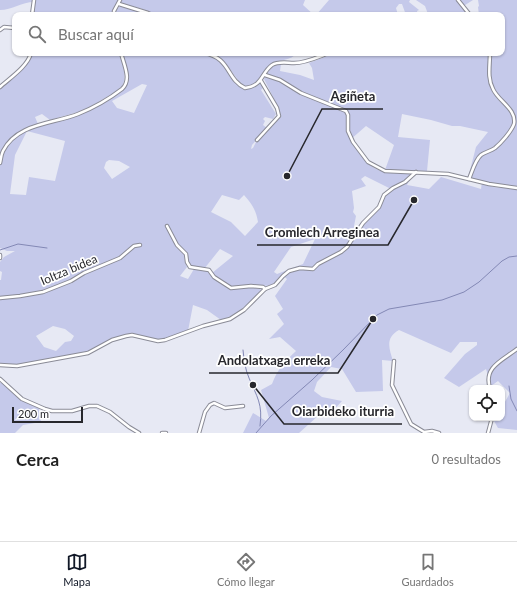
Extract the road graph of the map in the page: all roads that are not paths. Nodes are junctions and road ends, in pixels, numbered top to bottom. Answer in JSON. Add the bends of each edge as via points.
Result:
{"nodes":[{"id":1,"x":34,"y":0,"type":"edge"},
{"id":2,"x":120,"y":0,"type":"edge"},
{"id":3,"x":458,"y":0,"type":"edge"},
{"id":4,"x":119,"y":4,"type":"junction"},
{"id":5,"x":32,"y":12,"type":"edge"},
{"id":6,"x":114,"y":12,"type":"edge"},
{"id":7,"x":148,"y":12,"type":"edge"},
{"id":8,"x":468,"y":12,"type":"edge"},
{"id":9,"x":12,"y":28,"type":"edge"},
{"id":10,"x":0,"y":30,"type":"edge"},
{"id":11,"x":30,"y":56,"type":"edge"},
{"id":12,"x":122,"y":56,"type":"edge"},
{"id":13,"x":215,"y":56,"type":"edge"},
{"id":14,"x":321,"y":56,"type":"edge"},
{"id":15,"x":490,"y":56,"type":"edge"},
{"id":16,"x":265,"y":75,"type":"junction"},
{"id":17,"x":261,"y":81,"type":"junction"},
{"id":18,"x":0,"y":87,"type":"edge"},
{"id":19,"x":513,"y":115,"type":"junction"},
{"id":20,"x":517,"y":118,"type":"edge"},
{"id":21,"x":517,"y":124,"type":"edge"},
{"id":22,"x":513,"y":126,"type":"junction"},
{"id":23,"x":257,"y":140,"type":"dead end"},
{"id":24,"x":0,"y":163,"type":"edge"},
{"id":25,"x":414,"y":172,"type":"junction"},
{"id":26,"x":469,"y":180,"type":"junction"},
{"id":27,"x":517,"y":188,"type":"edge"},
{"id":28,"x":167,"y":226,"type":"dead end"},
{"id":29,"x":140,"y":245,"type":"dead end"},
{"id":30,"x":0,"y":255,"type":"edge"},
{"id":31,"x":0,"y":258,"type":"edge"},
{"id":32,"x":265,"y":289,"type":"junction"},
{"id":33,"x":0,"y":298,"type":"edge"},
{"id":34,"x":517,"y":349,"type":"edge"},
{"id":35,"x":394,"y":361,"type":"dead end"},
{"id":36,"x":0,"y":365,"type":"edge"},
{"id":37,"x":0,"y":379,"type":"edge"},
{"id":38,"x":489,"y":385,"type":"edge"},
{"id":39,"x":243,"y":406,"type":"dead end"},
{"id":40,"x":491,"y":421,"type":"edge"},
{"id":41,"x":138,"y":433,"type":"edge"},
{"id":42,"x":162,"y":433,"type":"edge"},
{"id":43,"x":166,"y":433,"type":"edge"},
{"id":44,"x":199,"y":433,"type":"edge"},
{"id":45,"x":439,"y":433,"type":"edge"},
{"id":46,"x":488,"y":433,"type":"edge"}],
"edges":[{"from":1,"to":5,"type":"street"},
{"from":2,"to":4,"type":"street"},
{"from":3,"to":8,"type":"street"},
{"from":4,"to":6,"type":"street"},
{"from":4,"to":7,"type":"street"},
{"from":9,"to":10,"type":"street","via":[[4,27]]},
{"from":11,"to":18,"type":"street","via":[[19,72]]},
{"from":12,"to":24,"type":"street","via":[[127,79],[122,89],[79,114],[21,132],[2,152]]},
{"from":13,"to":17,"type":"street","via":[[243,87],[251,87]]},
{"from":14,"to":16,"type":"street","via":[[301,63],[276,63]]},
{"from":15,"to":19,"type":"street","via":[[491,86]]},
{"from":16,"to":17,"type":"street"},
{"from":16,"to":25,"type":"street","via":[[346,111],[348,131],[353,142],[371,164],[385,171]]},
{"from":17,"to":23,"type":"street","via":[[279,116]]},
{"from":19,"to":20,"type":"street"},
{"from":19,"to":22,"type":"street"},
{"from":21,"to":22,"type":"street"},
{"from":22,"to":26,"type":"street","via":[[495,148],[482,154]]},
{"from":25,"to":26,"type":"street","via":[[448,174]]},
{"from":25,"to":32,"type":"street","via":[[405,182],[386,193],[379,207],[363,223],[344,250],[313,269],[300,268],[289,271],[275,285]]},
{"from":26,"to":27,"type":"street"},
{"from":28,"to":32,"type":"street","via":[[177,245],[186,254],[190,267],[208,270],[231,288],[250,286]]},
{"from":29,"to":33,"type":"street","name":"Ioltza bidea","via":[[134,246],[120,258],[43,292]]},
{"from":30,"to":31,"type":"street"},
{"from":32,"to":36,"type":"street","via":[[244,310],[230,319],[166,340],[126,336],[112,340],[88,354],[17,366]]},
{"from":34,"to":38,"type":"street","via":[[490,371]]},
{"from":35,"to":45,"type":"street","via":[[392,384],[411,424],[424,432]]},
{"from":37,"to":41,"type":"street","via":[[22,399],[45,409],[72,411],[97,406],[110,412]]},
{"from":39,"to":44,"type":"street","via":[[225,408],[214,403],[210,405],[205,412]]},
{"from":40,"to":46,"type":"street"},
{"from":42,"to":43,"type":"street"}]}
